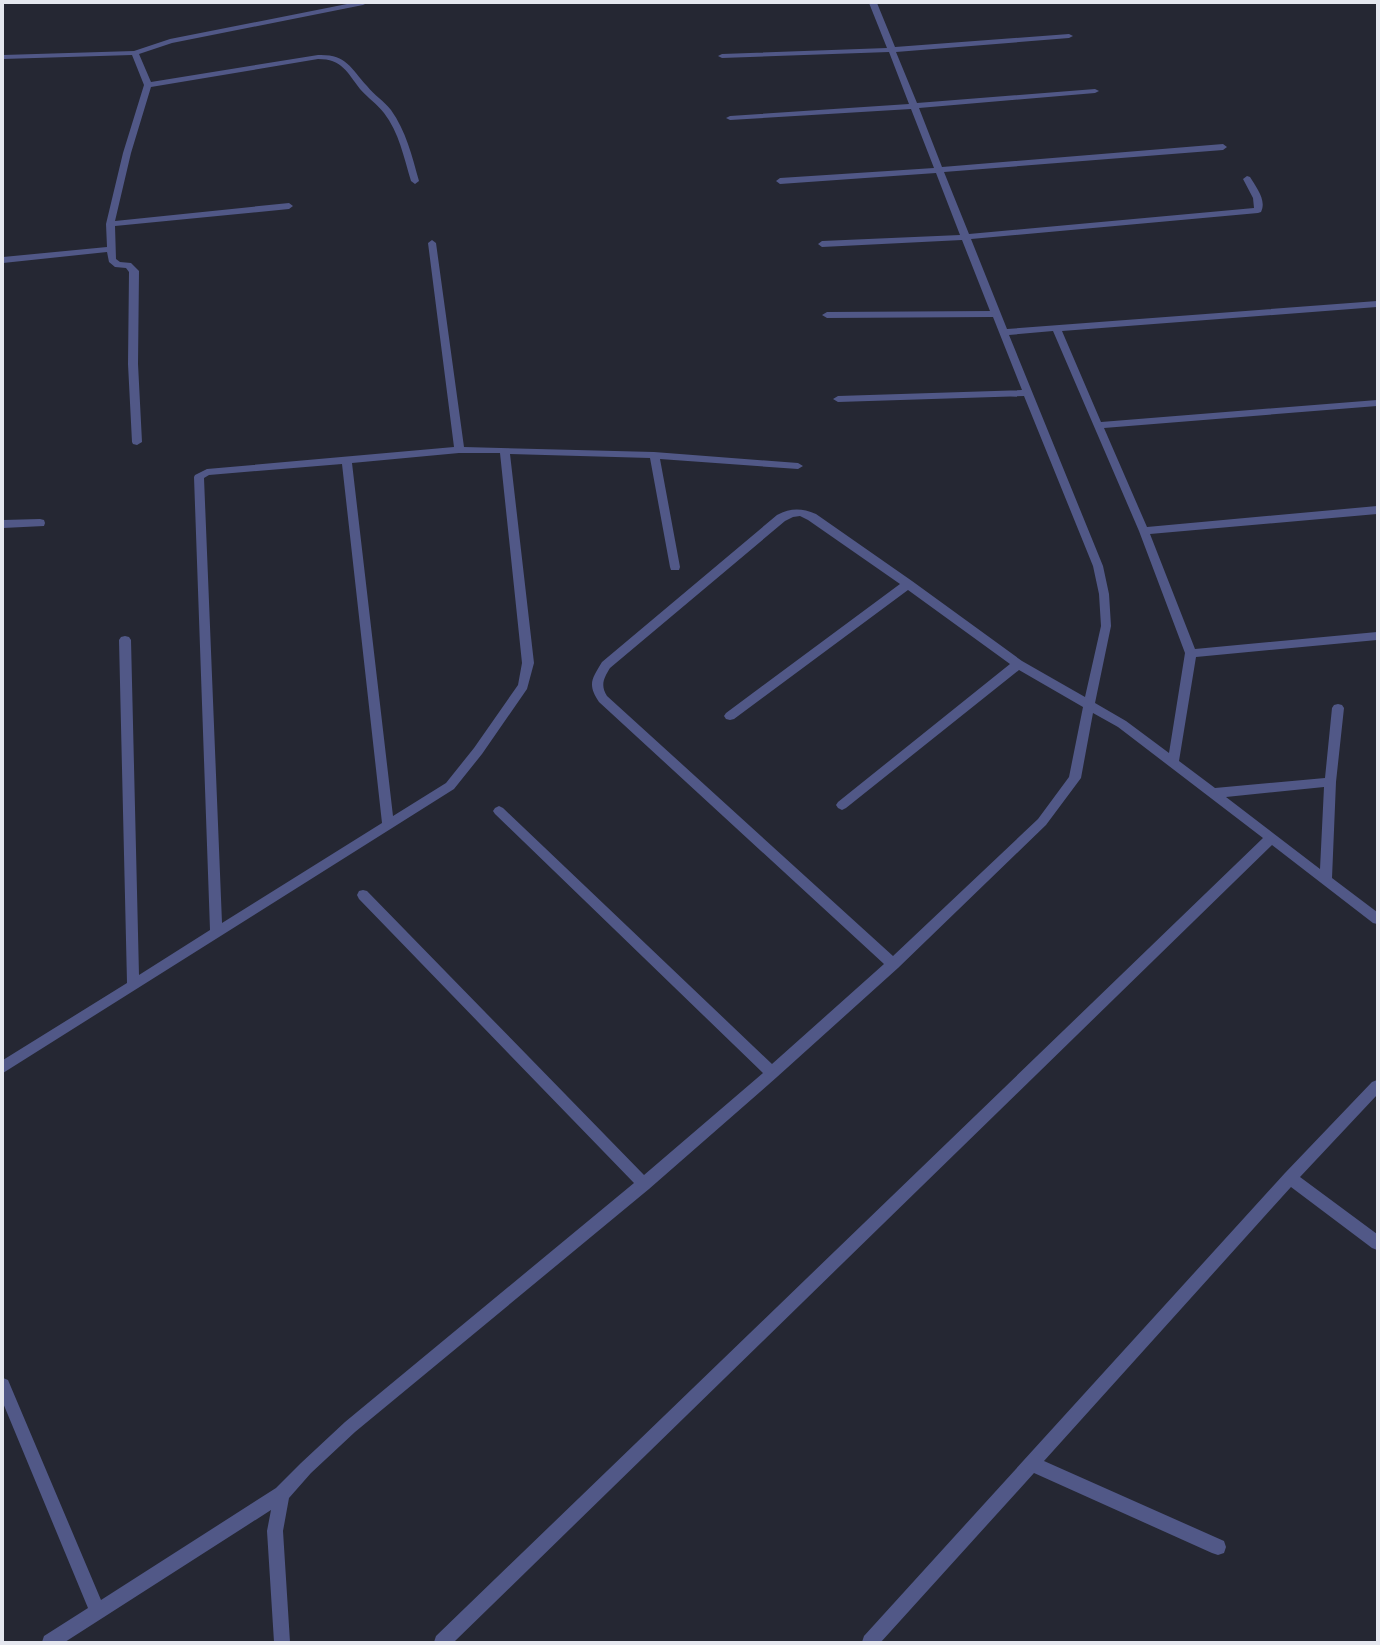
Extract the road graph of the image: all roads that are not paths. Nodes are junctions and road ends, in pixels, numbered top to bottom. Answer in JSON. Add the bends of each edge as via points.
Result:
{"nodes":[{"id":1,"x":363,"y":3,"type":"edge"},
{"id":2,"x":873,"y":3,"type":"edge"},
{"id":3,"x":1069,"y":36,"type":"dead end"},
{"id":4,"x":892,"y":50,"type":"junction"},
{"id":5,"x":135,"y":53,"type":"junction"},
{"id":6,"x":722,"y":56,"type":"dead end"},
{"id":7,"x":3,"y":57,"type":"edge"},
{"id":8,"x":148,"y":86,"type":"junction"},
{"id":9,"x":1096,"y":91,"type":"dead end"},
{"id":10,"x":914,"y":106,"type":"junction"},
{"id":11,"x":730,"y":118,"type":"dead end"},
{"id":12,"x":1223,"y":147,"type":"dead end"},
{"id":13,"x":939,"y":170,"type":"junction"},
{"id":14,"x":1247,"y":179,"type":"dead end"},
{"id":15,"x":780,"y":180,"type":"dead end"},
{"id":16,"x":415,"y":181,"type":"dead end"},
{"id":17,"x":289,"y":206,"type":"dead end"},
{"id":18,"x":110,"y":224,"type":"junction"},
{"id":19,"x":966,"y":237,"type":"junction"},
{"id":20,"x":432,"y":243,"type":"dead end"},
{"id":21,"x":822,"y":244,"type":"dead end"},
{"id":22,"x":111,"y":249,"type":"junction"},
{"id":23,"x":3,"y":260,"type":"edge"},
{"id":24,"x":1377,"y":304,"type":"edge"},
{"id":25,"x":996,"y":314,"type":"junction"},
{"id":26,"x":827,"y":315,"type":"dead end"},
{"id":27,"x":1056,"y":328,"type":"junction"},
{"id":28,"x":1005,"y":332,"type":"junction"},
{"id":29,"x":1028,"y":393,"type":"junction"},
{"id":30,"x":838,"y":399,"type":"dead end"},
{"id":31,"x":1377,"y":403,"type":"edge"},
{"id":32,"x":1099,"y":425,"type":"junction"},
{"id":33,"x":137,"y":442,"type":"dead end"},
{"id":34,"x":459,"y":450,"type":"junction"},
{"id":35,"x":505,"y":450,"type":"junction"},
{"id":36,"x":654,"y":455,"type":"junction"},
{"id":37,"x":348,"y":460,"type":"junction"},
{"id":38,"x":798,"y":466,"type":"dead end"},
{"id":39,"x":1377,"y":510,"type":"edge"},
{"id":40,"x":40,"y":523,"type":"dead end"},
{"id":41,"x":3,"y":524,"type":"edge"},
{"id":42,"x":1144,"y":531,"type":"junction"},
{"id":43,"x":675,"y":567,"type":"dead end"},
{"id":44,"x":908,"y":584,"type":"junction"},
{"id":45,"x":1377,"y":636,"type":"edge"},
{"id":46,"x":125,"y":640,"type":"dead end"},
{"id":47,"x":1191,"y":653,"type":"junction"},
{"id":48,"x":1018,"y":664,"type":"junction"},
{"id":49,"x":1089,"y":705,"type":"junction"},
{"id":50,"x":1338,"y":708,"type":"dead end"},
{"id":51,"x":730,"y":716,"type":"dead end"},
{"id":52,"x":1173,"y":764,"type":"junction"},
{"id":53,"x":1330,"y":782,"type":"junction"},
{"id":54,"x":1214,"y":794,"type":"junction"},
{"id":55,"x":842,"y":804,"type":"dead end"},
{"id":56,"x":499,"y":811,"type":"dead end"},
{"id":57,"x":388,"y":824,"type":"junction"},
{"id":58,"x":1271,"y":838,"type":"junction"},
{"id":59,"x":1326,"y":879,"type":"junction"},
{"id":60,"x":363,"y":895,"type":"dead end"},
{"id":61,"x":1377,"y":919,"type":"edge"},
{"id":62,"x":216,"y":932,"type":"junction"},
{"id":63,"x":893,"y":964,"type":"junction"},
{"id":64,"x":133,"y":984,"type":"junction"},
{"id":65,"x":3,"y":1067,"type":"edge"},
{"id":66,"x":772,"y":1073,"type":"junction"},
{"id":67,"x":1377,"y":1086,"type":"edge"},
{"id":68,"x":1290,"y":1178,"type":"junction"},
{"id":69,"x":644,"y":1184,"type":"junction"},
{"id":70,"x":1377,"y":1243,"type":"edge"},
{"id":71,"x":3,"y":1385,"type":"edge"},
{"id":72,"x":1032,"y":1464,"type":"junction"},
{"id":73,"x":282,"y":1494,"type":"junction"},
{"id":74,"x":1218,"y":1547,"type":"dead end"},
{"id":75,"x":97,"y":1612,"type":"junction"},
{"id":76,"x":50,"y":1642,"type":"edge"},
{"id":77,"x":282,"y":1642,"type":"edge"},
{"id":78,"x":442,"y":1642,"type":"edge"},
{"id":79,"x":870,"y":1642,"type":"edge"}],
"edges":[{"from":1,"to":5,"type":"street","via":[[170,41]]},
{"from":2,"to":4,"type":"street"},
{"from":3,"to":4,"type":"street"},
{"from":4,"to":6,"type":"street"},
{"from":4,"to":10,"type":"street"},
{"from":5,"to":7,"type":"street"},
{"from":5,"to":8,"type":"street"},
{"from":8,"to":16,"type":"street","via":[[318,57],[334,57],[350,69],[364,88],[390,114],[403,142]]},
{"from":8,"to":18,"type":"street","via":[[127,153]]},
{"from":9,"to":10,"type":"street"},
{"from":10,"to":11,"type":"street"},
{"from":10,"to":13,"type":"street"},
{"from":12,"to":13,"type":"street"},
{"from":13,"to":15,"type":"street"},
{"from":13,"to":19,"type":"street"},
{"from":14,"to":19,"type":"street","via":[[1260,208],[1254,211]]},
{"from":17,"to":18,"type":"street"},
{"from":18,"to":22,"type":"street"},
{"from":19,"to":21,"type":"street"},
{"from":19,"to":25,"type":"street"},
{"from":20,"to":34,"type":"street"},
{"from":22,"to":23,"type":"street"},
{"from":22,"to":33,"type":"street","via":[[114,263],[128,265],[134,271],[133,364]]},
{"from":24,"to":27,"type":"street"},
{"from":25,"to":26,"type":"street"},
{"from":25,"to":28,"type":"street"},
{"from":27,"to":28,"type":"street"},
{"from":27,"to":32,"type":"street"},
{"from":28,"to":29,"type":"street"},
{"from":29,"to":30,"type":"street"},
{"from":29,"to":49,"type":"street","via":[[1098,566],[1104,594],[1106,626]]},
{"from":31,"to":32,"type":"street"},
{"from":32,"to":42,"type":"street"},
{"from":34,"to":35,"type":"street"},
{"from":34,"to":37,"type":"street"},
{"from":35,"to":36,"type":"street"},
{"from":35,"to":57,"type":"street","via":[[528,663],[523,686],[450,786]]},
{"from":36,"to":38,"type":"street"},
{"from":36,"to":43,"type":"street"},
{"from":37,"to":57,"type":"street"},
{"from":37,"to":62,"type":"street","via":[[207,472],[199,477]]},
{"from":39,"to":42,"type":"street"},
{"from":40,"to":41,"type":"street"},
{"from":42,"to":47,"type":"street"},
{"from":44,"to":48,"type":"street"},
{"from":44,"to":51,"type":"street"},
{"from":44,"to":63,"type":"street","via":[[812,517],[801,512],[790,513],[606,665],[596,681],[596,690],[603,699]]},
{"from":45,"to":47,"type":"street"},
{"from":46,"to":64,"type":"street"},
{"from":47,"to":52,"type":"street"},
{"from":48,"to":49,"type":"street"},
{"from":48,"to":55,"type":"street"},
{"from":49,"to":52,"type":"street","via":[[1122,724]]},
{"from":49,"to":63,"type":"street","via":[[1075,778],[1036,828]]},
{"from":50,"to":53,"type":"street"},
{"from":52,"to":54,"type":"street"},
{"from":53,"to":54,"type":"street"},
{"from":53,"to":59,"type":"street"},
{"from":54,"to":58,"type":"street"},
{"from":56,"to":66,"type":"street"},
{"from":57,"to":62,"type":"street"},
{"from":58,"to":59,"type":"street"},
{"from":58,"to":78,"type":"street"},
{"from":59,"to":61,"type":"street"},
{"from":60,"to":69,"type":"street"},
{"from":62,"to":64,"type":"street"},
{"from":63,"to":66,"type":"street"},
{"from":64,"to":65,"type":"street"},
{"from":66,"to":69,"type":"street"},
{"from":67,"to":68,"type":"street"},
{"from":68,"to":70,"type":"street"},
{"from":68,"to":72,"type":"street"},
{"from":69,"to":73,"type":"street","via":[[350,1427]]},
{"from":71,"to":75,"type":"street"},
{"from":72,"to":74,"type":"street"},
{"from":72,"to":79,"type":"street"},
{"from":73,"to":75,"type":"street"},
{"from":73,"to":77,"type":"street","via":[[275,1531]]},
{"from":75,"to":76,"type":"street"}]}
